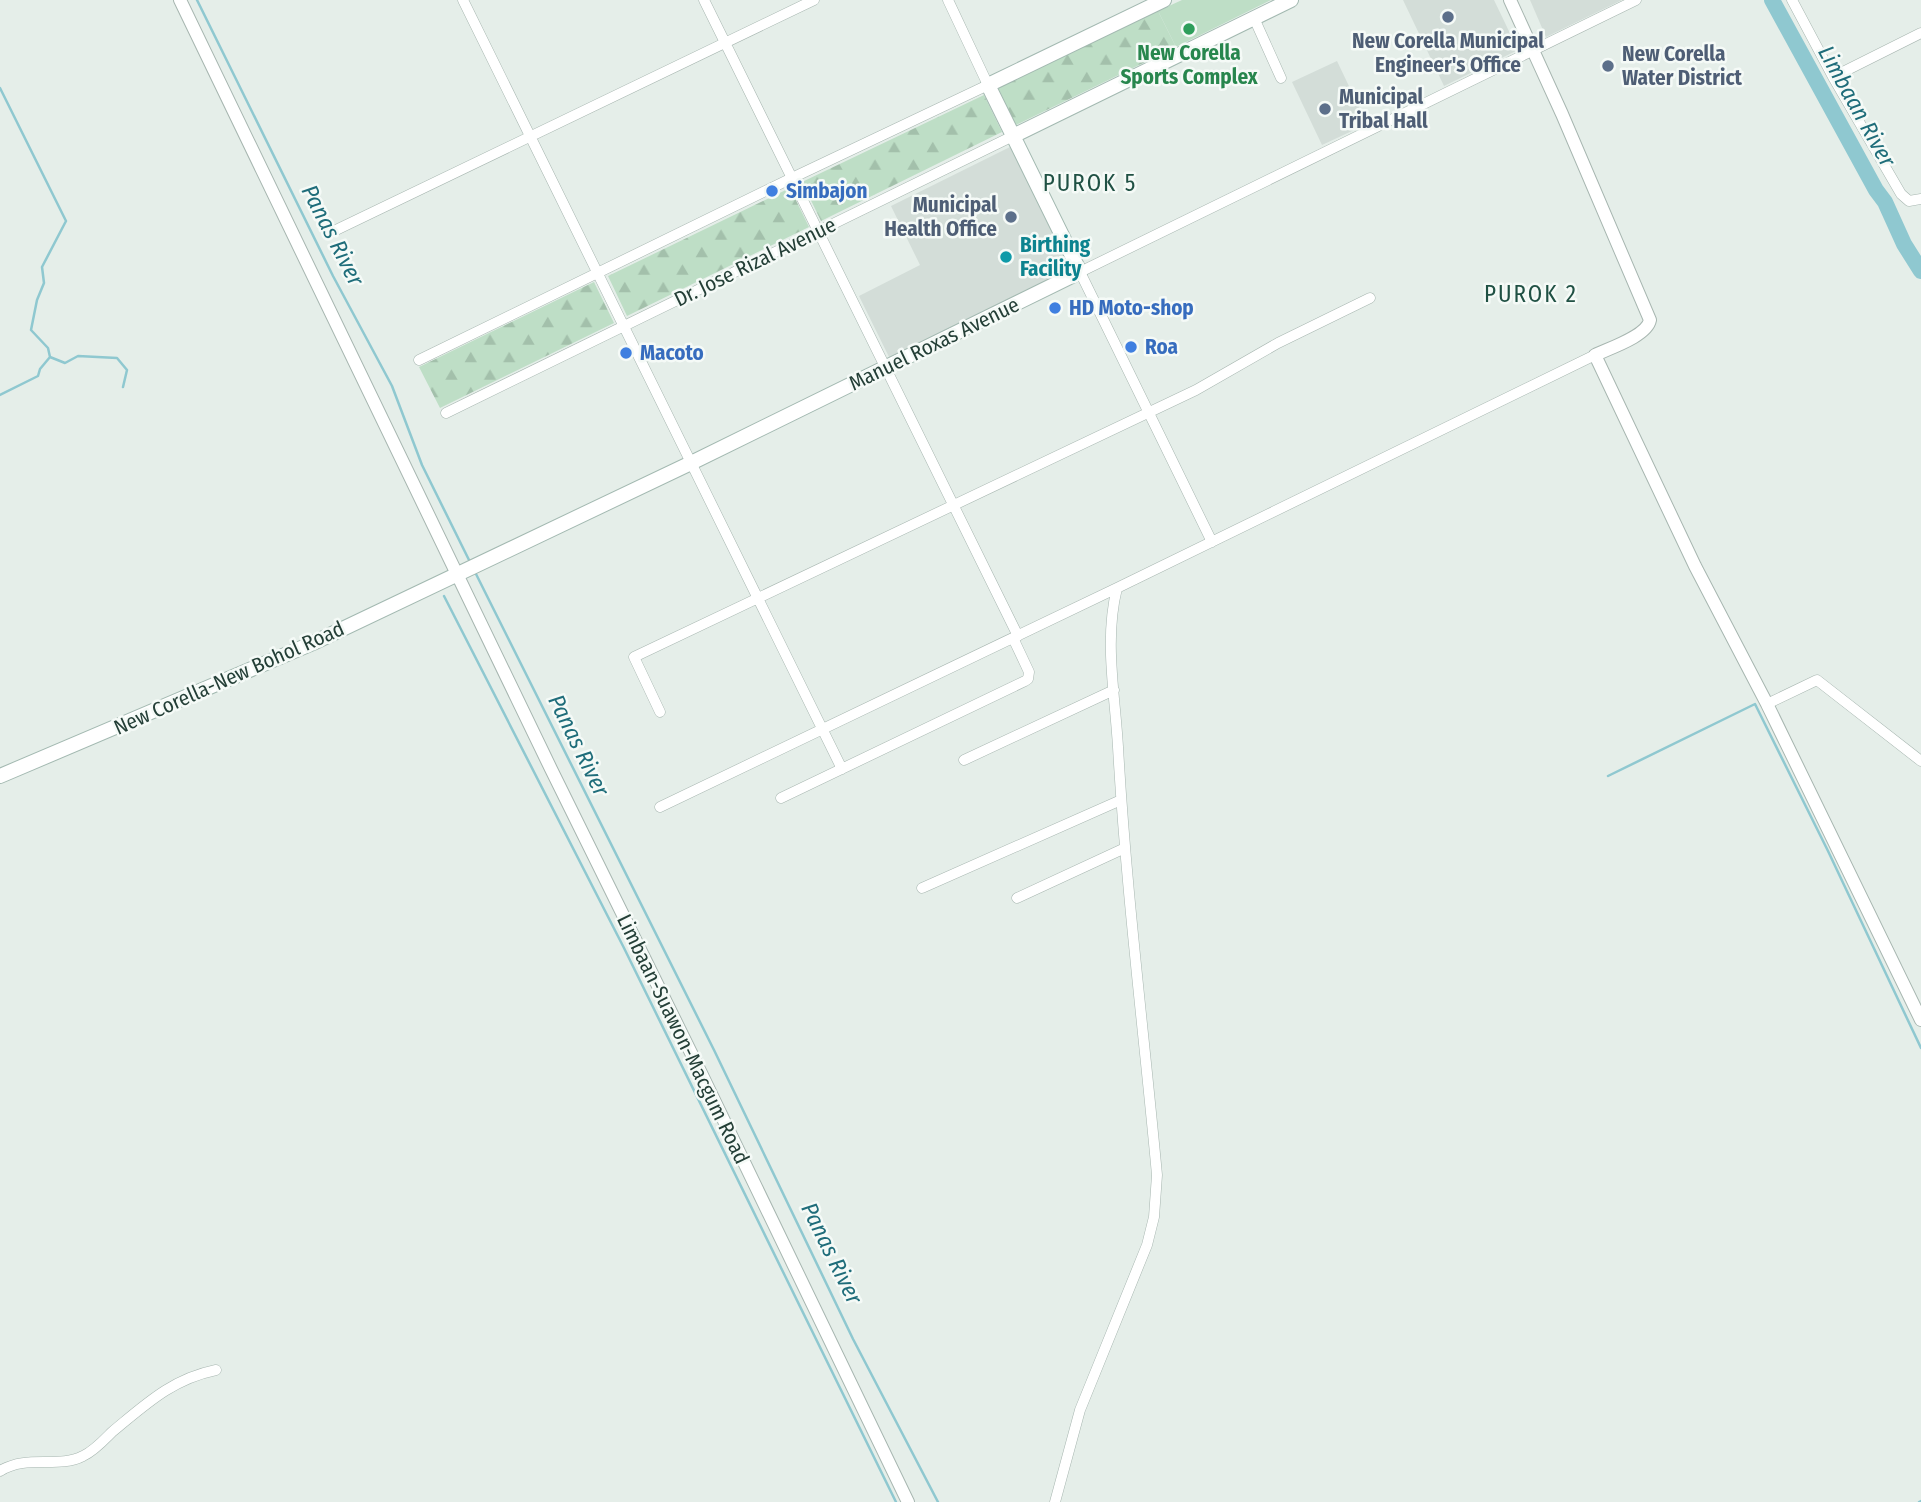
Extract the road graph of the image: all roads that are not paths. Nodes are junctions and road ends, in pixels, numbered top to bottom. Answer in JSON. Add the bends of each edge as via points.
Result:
{"nodes":[{"id":1,"x":180,"y":0,"type":"edge"},
{"id":2,"x":463,"y":0,"type":"edge"},
{"id":3,"x":705,"y":0,"type":"edge"},
{"id":4,"x":814,"y":0,"type":"edge"},
{"id":5,"x":948,"y":0,"type":"edge"},
{"id":6,"x":1164,"y":0,"type":"edge"},
{"id":7,"x":1291,"y":0,"type":"edge"},
{"id":8,"x":1510,"y":0,"type":"edge"},
{"id":9,"x":1636,"y":0,"type":"edge"},
{"id":10,"x":1792,"y":0,"type":"edge"},
{"id":11,"x":1254,"y":18,"type":"junction"},
{"id":12,"x":1921,"y":33,"type":"edge"},
{"id":13,"x":725,"y":42,"type":"junction"},
{"id":14,"x":1533,"y":50,"type":"junction"},
{"id":15,"x":1833,"y":77,"type":"junction"},
{"id":16,"x":1282,"y":78,"type":"dead end"},
{"id":17,"x":988,"y":85,"type":"junction"},
{"id":18,"x":529,"y":135,"type":"junction"},
{"id":19,"x":1013,"y":136,"type":"junction"},
{"id":20,"x":792,"y":178,"type":"junction"},
{"id":21,"x":1921,"y":199,"type":"edge"},
{"id":22,"x":336,"y":230,"type":"dead end"},
{"id":23,"x":818,"y":231,"type":"junction"},
{"id":24,"x":1080,"y":272,"type":"junction"},
{"id":25,"x":597,"y":273,"type":"junction"},
{"id":26,"x":1370,"y":298,"type":"dead end"},
{"id":27,"x":624,"y":326,"type":"junction"},
{"id":28,"x":1595,"y":355,"type":"junction"},
{"id":29,"x":419,"y":360,"type":"dead end"},
{"id":30,"x":886,"y":367,"type":"junction"},
{"id":31,"x":446,"y":412,"type":"dead end"},
{"id":32,"x":1148,"y":412,"type":"junction"},
{"id":33,"x":691,"y":463,"type":"junction"},
{"id":34,"x":954,"y":504,"type":"junction"},
{"id":35,"x":1212,"y":542,"type":"junction"},
{"id":36,"x":462,"y":573,"type":"junction"},
{"id":37,"x":1117,"y":589,"type":"junction"},
{"id":38,"x":759,"y":598,"type":"junction"},
{"id":39,"x":1016,"y":637,"type":"junction"},
{"id":40,"x":1114,"y":690,"type":"junction"},
{"id":41,"x":1767,"y":704,"type":"junction"},
{"id":42,"x":660,"y":712,"type":"dead end"},
{"id":43,"x":823,"y":730,"type":"junction"},
{"id":44,"x":964,"y":760,"type":"dead end"},
{"id":45,"x":1921,"y":761,"type":"edge"},
{"id":46,"x":842,"y":769,"type":"junction"},
{"id":47,"x":0,"y":776,"type":"edge"},
{"id":48,"x":781,"y":798,"type":"dead end"},
{"id":49,"x":1121,"y":800,"type":"junction"},
{"id":50,"x":660,"y":807,"type":"dead end"},
{"id":51,"x":1125,"y":848,"type":"junction"},
{"id":52,"x":922,"y":888,"type":"dead end"},
{"id":53,"x":1017,"y":898,"type":"dead end"},
{"id":54,"x":1921,"y":1020,"type":"edge"},
{"id":55,"x":216,"y":1370,"type":"dead end"},
{"id":56,"x":0,"y":1471,"type":"edge"},
{"id":57,"x":908,"y":1502,"type":"edge"},
{"id":58,"x":1055,"y":1502,"type":"edge"}],
"edges":[{"from":1,"to":36,"type":"street","name":"Limbaan-Suawon-Macgum Road"},
{"from":2,"to":18,"type":"street"},
{"from":3,"to":13,"type":"street"},
{"from":4,"to":13,"type":"street"},
{"from":5,"to":17,"type":"street"},
{"from":6,"to":17,"type":"main road"},
{"from":7,"to":11,"type":"main road","name":"Dr. Jose Rizal Avenue"},
{"from":8,"to":14,"type":"street"},
{"from":9,"to":14,"type":"street","name":"Manuel Roxas Avenue"},
{"from":10,"to":15,"type":"street"},
{"from":11,"to":16,"type":"street"},
{"from":11,"to":19,"type":"main road","name":"Dr. Jose Rizal Avenue"},
{"from":12,"to":15,"type":"street"},
{"from":13,"to":18,"type":"street"},
{"from":13,"to":20,"type":"street"},
{"from":14,"to":24,"type":"street","name":"Manuel Roxas Avenue"},
{"from":14,"to":28,"type":"street","via":[[1650,320],[1641,333]]},
{"from":15,"to":21,"type":"street","via":[[1901,194],[1909,201]]},
{"from":17,"to":19,"type":"main road"},
{"from":17,"to":20,"type":"street"},
{"from":18,"to":22,"type":"street"},
{"from":18,"to":25,"type":"street"},
{"from":19,"to":23,"type":"street","name":"Dr. Jose Rizal Avenue"},
{"from":19,"to":24,"type":"main road"},
{"from":20,"to":23,"type":"street"},
{"from":20,"to":25,"type":"street"},
{"from":23,"to":27,"type":"street","name":"Dr. Jose Rizal Avenue"},
{"from":23,"to":30,"type":"street"},
{"from":24,"to":30,"type":"main road","name":"Manuel Roxas Avenue"},
{"from":24,"to":32,"type":"street"},
{"from":25,"to":27,"type":"street"},
{"from":25,"to":29,"type":"street"},
{"from":26,"to":32,"type":"street"},
{"from":27,"to":31,"type":"street","name":"Dr. Jose Rizal Avenue"},
{"from":27,"to":33,"type":"street"},
{"from":28,"to":35,"type":"street"},
{"from":28,"to":41,"type":"street","via":[[1695,566]]},
{"from":30,"to":33,"type":"main road","name":"Manuel Roxas Avenue"},
{"from":30,"to":34,"type":"street"},
{"from":32,"to":34,"type":"street"},
{"from":32,"to":35,"type":"street"},
{"from":33,"to":36,"type":"main road","name":"Manuel Roxas Avenue"},
{"from":33,"to":38,"type":"street"},
{"from":34,"to":38,"type":"street"},
{"from":34,"to":39,"type":"street"},
{"from":35,"to":37,"type":"street"},
{"from":36,"to":47,"type":"main road","name":"New Corella-New Bohol Road","via":[[313,643]]},
{"from":36,"to":57,"type":"street","name":"Limbaan-Suawon-Macgum Road"},
{"from":37,"to":39,"type":"street"},
{"from":37,"to":40,"type":"street","via":[[1110,633]]},
{"from":38,"to":42,"type":"street","via":[[634,657]]},
{"from":38,"to":43,"type":"street"},
{"from":39,"to":43,"type":"street"},
{"from":39,"to":46,"type":"street","via":[[1030,676],[1025,681]]},
{"from":40,"to":44,"type":"street"},
{"from":40,"to":49,"type":"street"},
{"from":41,"to":45,"type":"street","via":[[1817,680]]},
{"from":41,"to":54,"type":"street"},
{"from":43,"to":46,"type":"street"},
{"from":43,"to":50,"type":"street"},
{"from":46,"to":48,"type":"street"},
{"from":49,"to":51,"type":"street"},
{"from":49,"to":52,"type":"street"},
{"from":51,"to":53,"type":"street"},
{"from":51,"to":58,"type":"street","via":[[1157,1175],[1154,1217],[1080,1410]]},
{"from":55,"to":56,"type":"street","via":[[181,1380],[83,1457],[22,1461]]}]}
